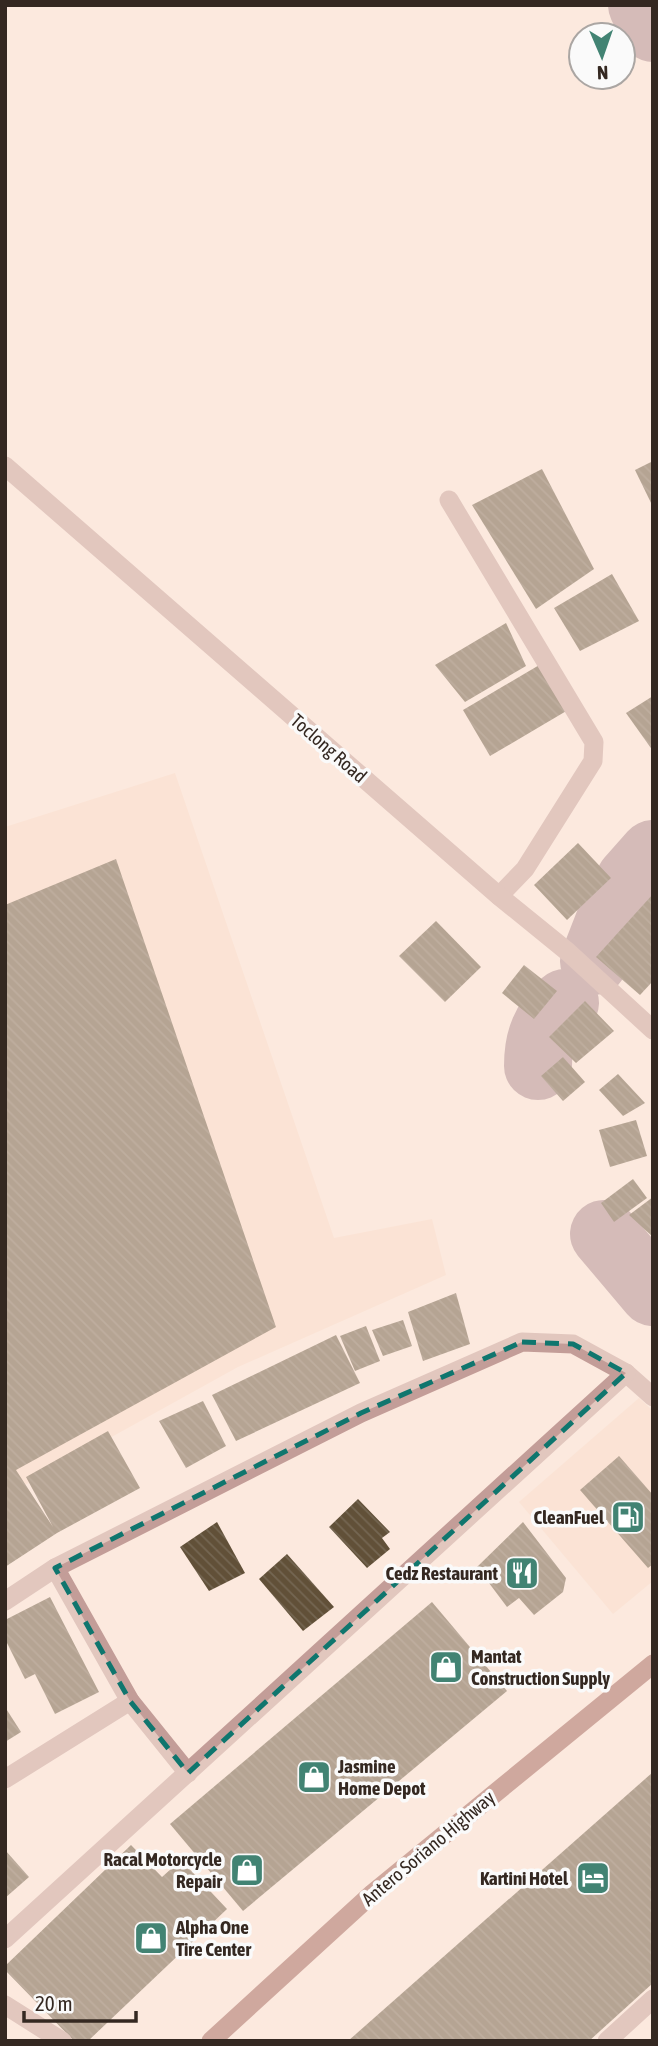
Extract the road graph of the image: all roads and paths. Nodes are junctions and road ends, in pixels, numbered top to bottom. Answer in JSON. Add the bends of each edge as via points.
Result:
{"nodes":[{"id":1,"x":5,"y":466,"type":"edge"},
{"id":2,"x":449,"y":500,"type":"dead end"},
{"id":3,"x":499,"y":896,"type":"junction"},
{"id":4,"x":650,"y":1021,"type":"edge"},
{"id":5,"x":625,"y":1373,"type":"junction"},
{"id":6,"x":653,"y":1397,"type":"edge"},
{"id":7,"x":55,"y":1569,"type":"junction"},
{"id":8,"x":5,"y":1601,"type":"edge"},
{"id":9,"x":653,"y":1664,"type":"edge"},
{"id":10,"x":130,"y":1701,"type":"junction"},
{"id":11,"x":188,"y":1773,"type":"junction"},
{"id":12,"x":5,"y":1779,"type":"edge"},
{"id":13,"x":5,"y":1938,"type":"edge"},
{"id":14,"x":653,"y":1999,"type":"edge"},
{"id":15,"x":5,"y":2005,"type":"edge"},
{"id":16,"x":62,"y":2041,"type":"edge"},
{"id":17,"x":211,"y":2041,"type":"edge"},
{"id":18,"x":607,"y":2041,"type":"edge"}],
"edges":[{"from":1,"to":3,"type":"street","name":"Toclong Road"},
{"from":2,"to":3,"type":"street","via":[[594,742],[593,761],[525,869]]},
{"from":3,"to":4,"type":"street","name":"Toclong Road"},
{"from":5,"to":6,"type":"street"},
{"from":5,"to":7,"type":"street","via":[[573,1344],[522,1342],[361,1413]]},
{"from":5,"to":11,"type":"street"},
{"from":7,"to":8,"type":"street"},
{"from":7,"to":10,"type":"street"},
{"from":9,"to":17,"type":"main road","name":"Antero Soriano Highway","via":[[373,1893]]},
{"from":10,"to":11,"type":"street"},
{"from":10,"to":12,"type":"street"},
{"from":11,"to":13,"type":"street"},
{"from":14,"to":18,"type":"street"},
{"from":15,"to":16,"type":"street"}]}
